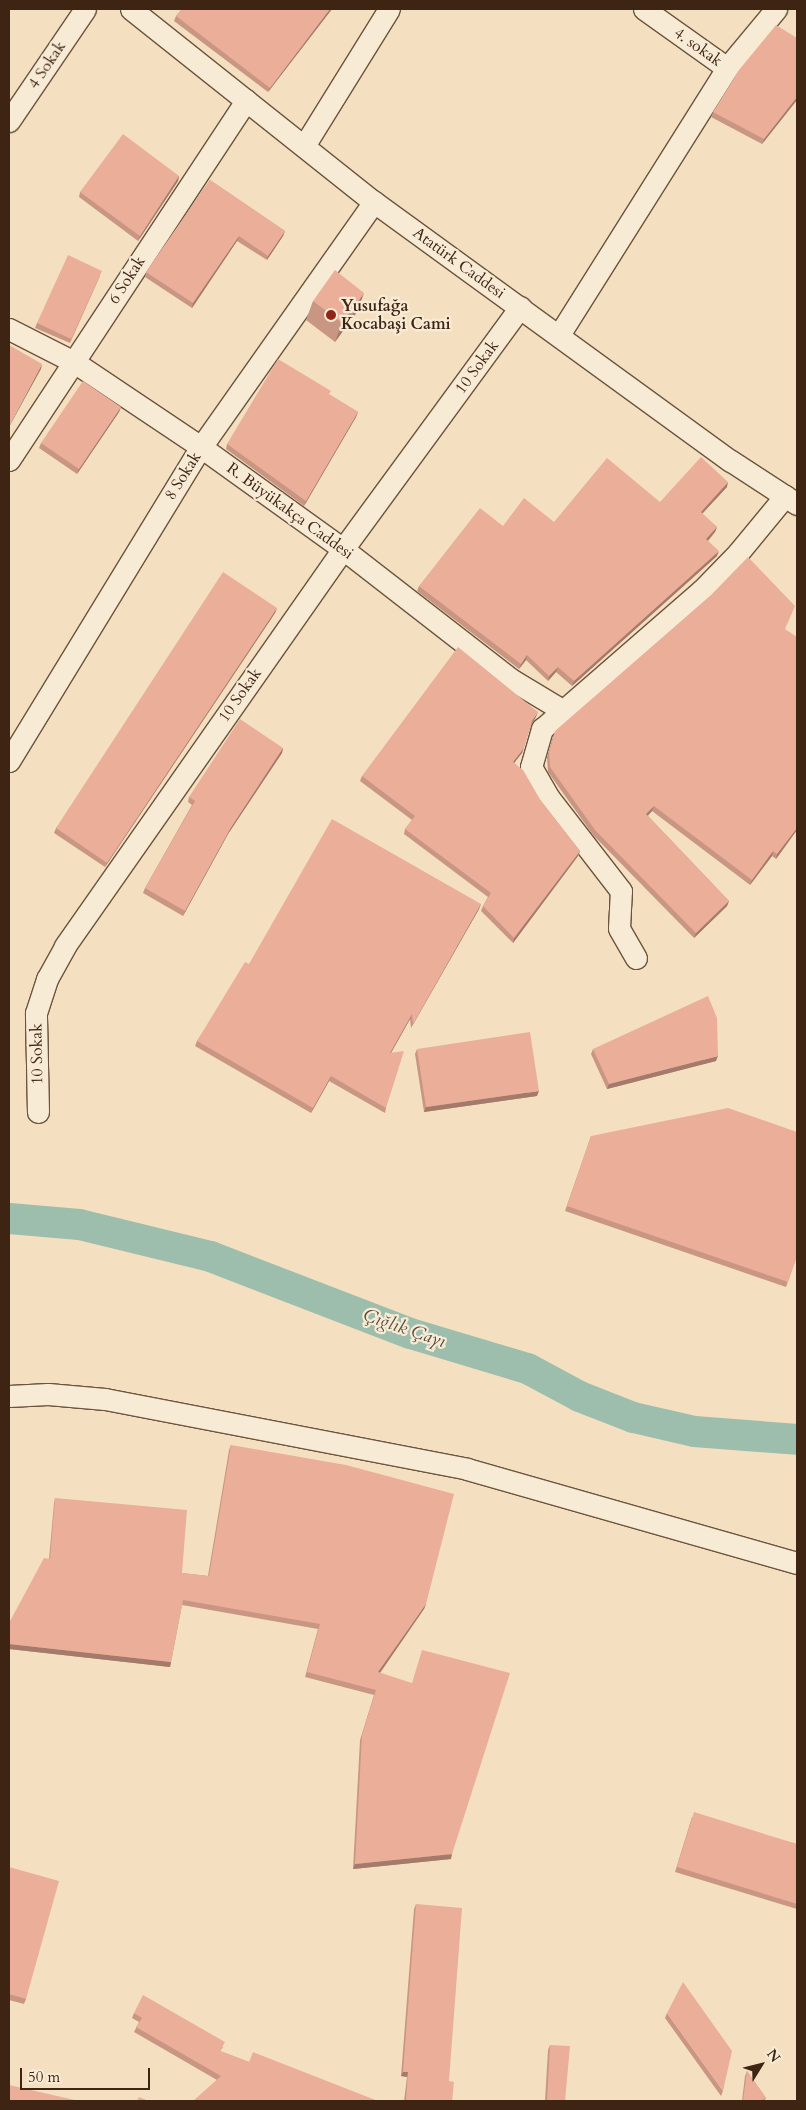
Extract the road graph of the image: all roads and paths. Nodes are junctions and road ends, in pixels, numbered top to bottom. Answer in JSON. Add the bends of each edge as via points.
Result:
{"nodes":[{"id":1,"x":85,"y":9,"type":"edge"},
{"id":2,"x":130,"y":9,"type":"edge"},
{"id":3,"x":389,"y":9,"type":"edge"},
{"id":4,"x":644,"y":9,"type":"edge"},
{"id":5,"x":776,"y":9,"type":"edge"},
{"id":6,"x":727,"y":68,"type":"junction"},
{"id":7,"x":246,"y":100,"type":"junction"},
{"id":8,"x":9,"y":120,"type":"edge"},
{"id":9,"x":304,"y":146,"type":"junction"},
{"id":10,"x":374,"y":202,"type":"junction"},
{"id":11,"x":520,"y":307,"type":"junction"},
{"id":12,"x":9,"y":328,"type":"edge"},
{"id":13,"x":559,"y":336,"type":"junction"},
{"id":14,"x":74,"y":362,"type":"junction"},
{"id":15,"x":201,"y":447,"type":"junction"},
{"id":16,"x":9,"y":460,"type":"edge"},
{"id":17,"x":791,"y":500,"type":"edge"},
{"id":18,"x":343,"y":549,"type":"junction"},
{"id":19,"x":562,"y":710,"type":"junction"},
{"id":20,"x":9,"y":761,"type":"edge"},
{"id":21,"x":636,"y":958,"type":"dead end"},
{"id":22,"x":38,"y":1112,"type":"dead end"},
{"id":23,"x":9,"y":1396,"type":"edge"},
{"id":24,"x":797,"y":1563,"type":"edge"}],
"edges":[{"from":1,"to":8,"type":"street","name":"4 Sokak"},
{"from":2,"to":7,"type":"street","name":"Atatürk Caddesi"},
{"from":3,"to":9,"type":"street"},
{"from":4,"to":6,"type":"street","name":"4. sokak"},
{"from":5,"to":6,"type":"street"},
{"from":6,"to":13,"type":"street"},
{"from":7,"to":9,"type":"street","name":"Atatürk Caddesi"},
{"from":7,"to":14,"type":"street","name":"6 Sokak"},
{"from":9,"to":10,"type":"street","name":"Atatürk Caddesi"},
{"from":10,"to":11,"type":"street","name":"Atatürk Caddesi"},
{"from":10,"to":15,"type":"street","name":"8 Sokak"},
{"from":11,"to":13,"type":"street","name":"Atatürk Caddesi"},
{"from":11,"to":18,"type":"street","name":"10 Sokak"},
{"from":12,"to":14,"type":"street","name":"R. Büyükakça Caddesi"},
{"from":13,"to":17,"type":"street","name":"Atatürk Caddesi","via":[[731,461]]},
{"from":14,"to":15,"type":"street","name":"R. Büyükakça Caddesi"},
{"from":14,"to":16,"type":"street","name":"6 Sokak"},
{"from":15,"to":18,"type":"street","name":"R. Büyükakça Caddesi"},
{"from":15,"to":20,"type":"street","name":"8 Sokak"},
{"from":17,"to":19,"type":"street","via":[[701,591]]},
{"from":18,"to":19,"type":"street","name":"R. Büyükakça Caddesi","via":[[512,680]]},
{"from":18,"to":22,"type":"street","name":"10 Sokak","via":[[65,946],[47,979],[36,1013]]},
{"from":19,"to":21,"type":"street","via":[[542,729],[531,767],[549,798],[621,891],[619,928]]},
{"from":23,"to":24,"type":"street","via":[[48,1394],[105,1399],[467,1469]]}]}
